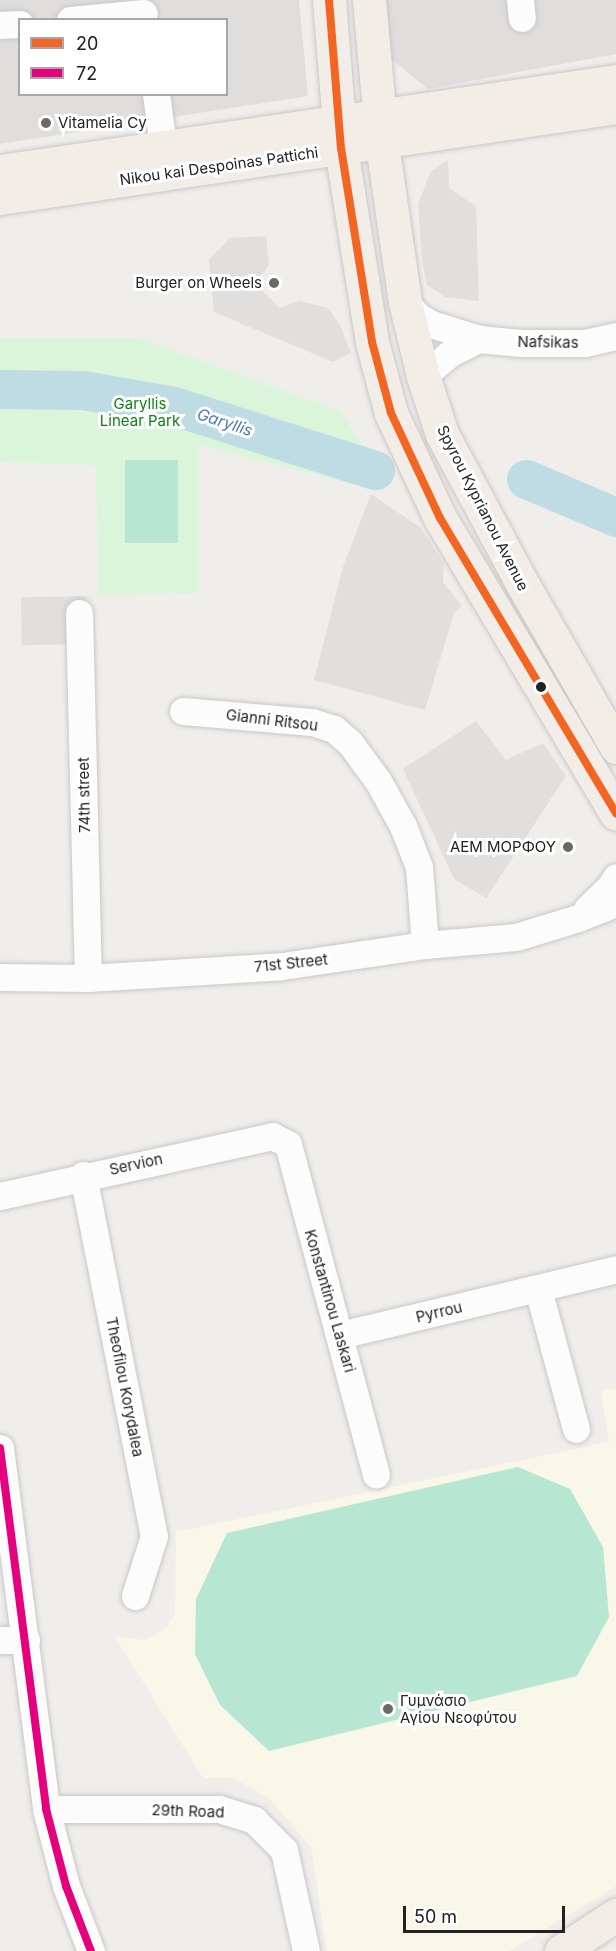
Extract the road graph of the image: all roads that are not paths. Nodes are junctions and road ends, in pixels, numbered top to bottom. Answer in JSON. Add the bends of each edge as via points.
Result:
{"nodes":[{"id":1,"x":329,"y":0,"type":"edge"},
{"id":2,"x":369,"y":0,"type":"edge"},
{"id":3,"x":145,"y":11,"type":"edge"},
{"id":4,"x":87,"y":18,"type":"edge"},
{"id":5,"x":18,"y":24,"type":"edge"},
{"id":6,"x":0,"y":25,"type":"edge"},
{"id":7,"x":616,"y":81,"type":"edge"},
{"id":8,"x":156,"y":96,"type":"edge"},
{"id":9,"x":616,"y":107,"type":"edge"},
{"id":10,"x":381,"y":130,"type":"junction"},
{"id":11,"x":339,"y":135,"type":"junction"},
{"id":12,"x":163,"y":146,"type":"junction"},
{"id":13,"x":0,"y":171,"type":"edge"},
{"id":14,"x":0,"y":198,"type":"edge"},
{"id":15,"x":405,"y":302,"type":"junction"},
{"id":16,"x":616,"y":336,"type":"edge"},
{"id":17,"x":479,"y":339,"type":"junction"},
{"id":18,"x":423,"y":376,"type":"junction"},
{"id":19,"x":79,"y":613,"type":"dead end"},
{"id":20,"x":183,"y":711,"type":"dead end"},
{"id":21,"x":616,"y":747,"type":"edge"},
{"id":22,"x":616,"y":813,"type":"edge"},
{"id":23,"x":616,"y":877,"type":"edge"},
{"id":24,"x":616,"y":903,"type":"edge"},
{"id":25,"x":578,"y":918,"type":"junction"},
{"id":26,"x":425,"y":945,"type":"junction"},
{"id":27,"x":0,"y":977,"type":"edge"},
{"id":28,"x":88,"y":978,"type":"junction"},
{"id":29,"x":272,"y":1136,"type":"joint"},
{"id":30,"x":83,"y":1176,"type":"junction"},
{"id":31,"x":0,"y":1196,"type":"edge"},
{"id":32,"x":616,"y":1269,"type":"edge"},
{"id":33,"x":538,"y":1289,"type":"junction"},
{"id":34,"x":340,"y":1335,"type":"junction"},
{"id":35,"x":576,"y":1429,"type":"dead end"},
{"id":36,"x":0,"y":1448,"type":"edge"},
{"id":37,"x":376,"y":1474,"type":"dead end"},
{"id":38,"x":135,"y":1596,"type":"dead end"},
{"id":39,"x":13,"y":1640,"type":"edge"},
{"id":40,"x":46,"y":1809,"type":"junction"},
{"id":41,"x":616,"y":1915,"type":"edge"},
{"id":42,"x":91,"y":1951,"type":"edge"},
{"id":43,"x":306,"y":1951,"type":"edge"},
{"id":44,"x":561,"y":1951,"type":"edge"}],
"edges":[{"from":1,"to":11,"type":"main road"},
{"from":2,"to":10,"type":"main road","name":"Spyrou Kyprianou Avenue"},
{"from":3,"to":4,"type":"street"},
{"from":5,"to":6,"type":"street"},
{"from":7,"to":10,"type":"main road","name":"Nikou kai Despoinas Pattichi"},
{"from":8,"to":12,"type":"street"},
{"from":9,"to":10,"type":"main road","name":"Nikou kai Despoinas Pattichi"},
{"from":10,"to":11,"type":"main road","name":"Nikou kai Despoinas Pattichi"},
{"from":10,"to":15,"type":"main road","name":"Spyrou Kyprianou Avenue"},
{"from":11,"to":12,"type":"main road","name":"Nikou kai Despoinas Pattichi"},
{"from":11,"to":14,"type":"main road","name":"Nikou kai Despoinas Pattichi"},
{"from":11,"to":22,"type":"main road","via":[[372,342],[391,413],[440,518]]},
{"from":12,"to":13,"type":"main road","name":"Nikou kai Despoinas Pattichi"},
{"from":15,"to":17,"type":"street","name":"Nafsikas","via":[[431,324]]},
{"from":15,"to":18,"type":"main road","name":"Spyrou Kyprianou Avenue"},
{"from":16,"to":17,"type":"street","name":"Nafsikas","via":[[585,343]]},
{"from":17,"to":18,"type":"street","name":"Nafsikas","via":[[449,354]]},
{"from":18,"to":21,"type":"main road","name":"Spyrou Kyprianou Avenue","via":[[442,434]]},
{"from":19,"to":28,"type":"street","name":"74th street"},
{"from":20,"to":26,"type":"street","name":"Gianni Ritsou","via":[[312,722],[334,729],[350,743],[378,781],[403,826],[418,867]]},
{"from":23,"to":25,"type":"street","name":"71st Street"},
{"from":24,"to":25,"type":"street","name":"71st Street"},
{"from":25,"to":26,"type":"street","name":"71st Street","via":[[516,937]]},
{"from":26,"to":28,"type":"street","name":"71st Street","via":[[282,966]]},
{"from":27,"to":28,"type":"street","name":"71st Street"},
{"from":29,"to":30,"type":"street","name":"Servion"},
{"from":29,"to":34,"type":"street","name":"Konstantinou Laskari","via":[[288,1144]]},
{"from":30,"to":31,"type":"street","name":"Servion"},
{"from":30,"to":38,"type":"street","name":"Theofilou Korydalea","via":[[154,1536]]},
{"from":32,"to":33,"type":"street","name":"Pyrrou"},
{"from":33,"to":34,"type":"street","name":"Pyrrou"},
{"from":33,"to":35,"type":"street"},
{"from":34,"to":37,"type":"street","name":"Konstantinou Laskari"},
{"from":36,"to":39,"type":"street"},
{"from":39,"to":40,"type":"street"},
{"from":40,"to":42,"type":"street","via":[[66,1886]]},
{"from":40,"to":43,"type":"street","name":"29th Road","via":[[219,1809],[254,1820],[284,1850]]},
{"from":41,"to":44,"type":"main road"}]}
